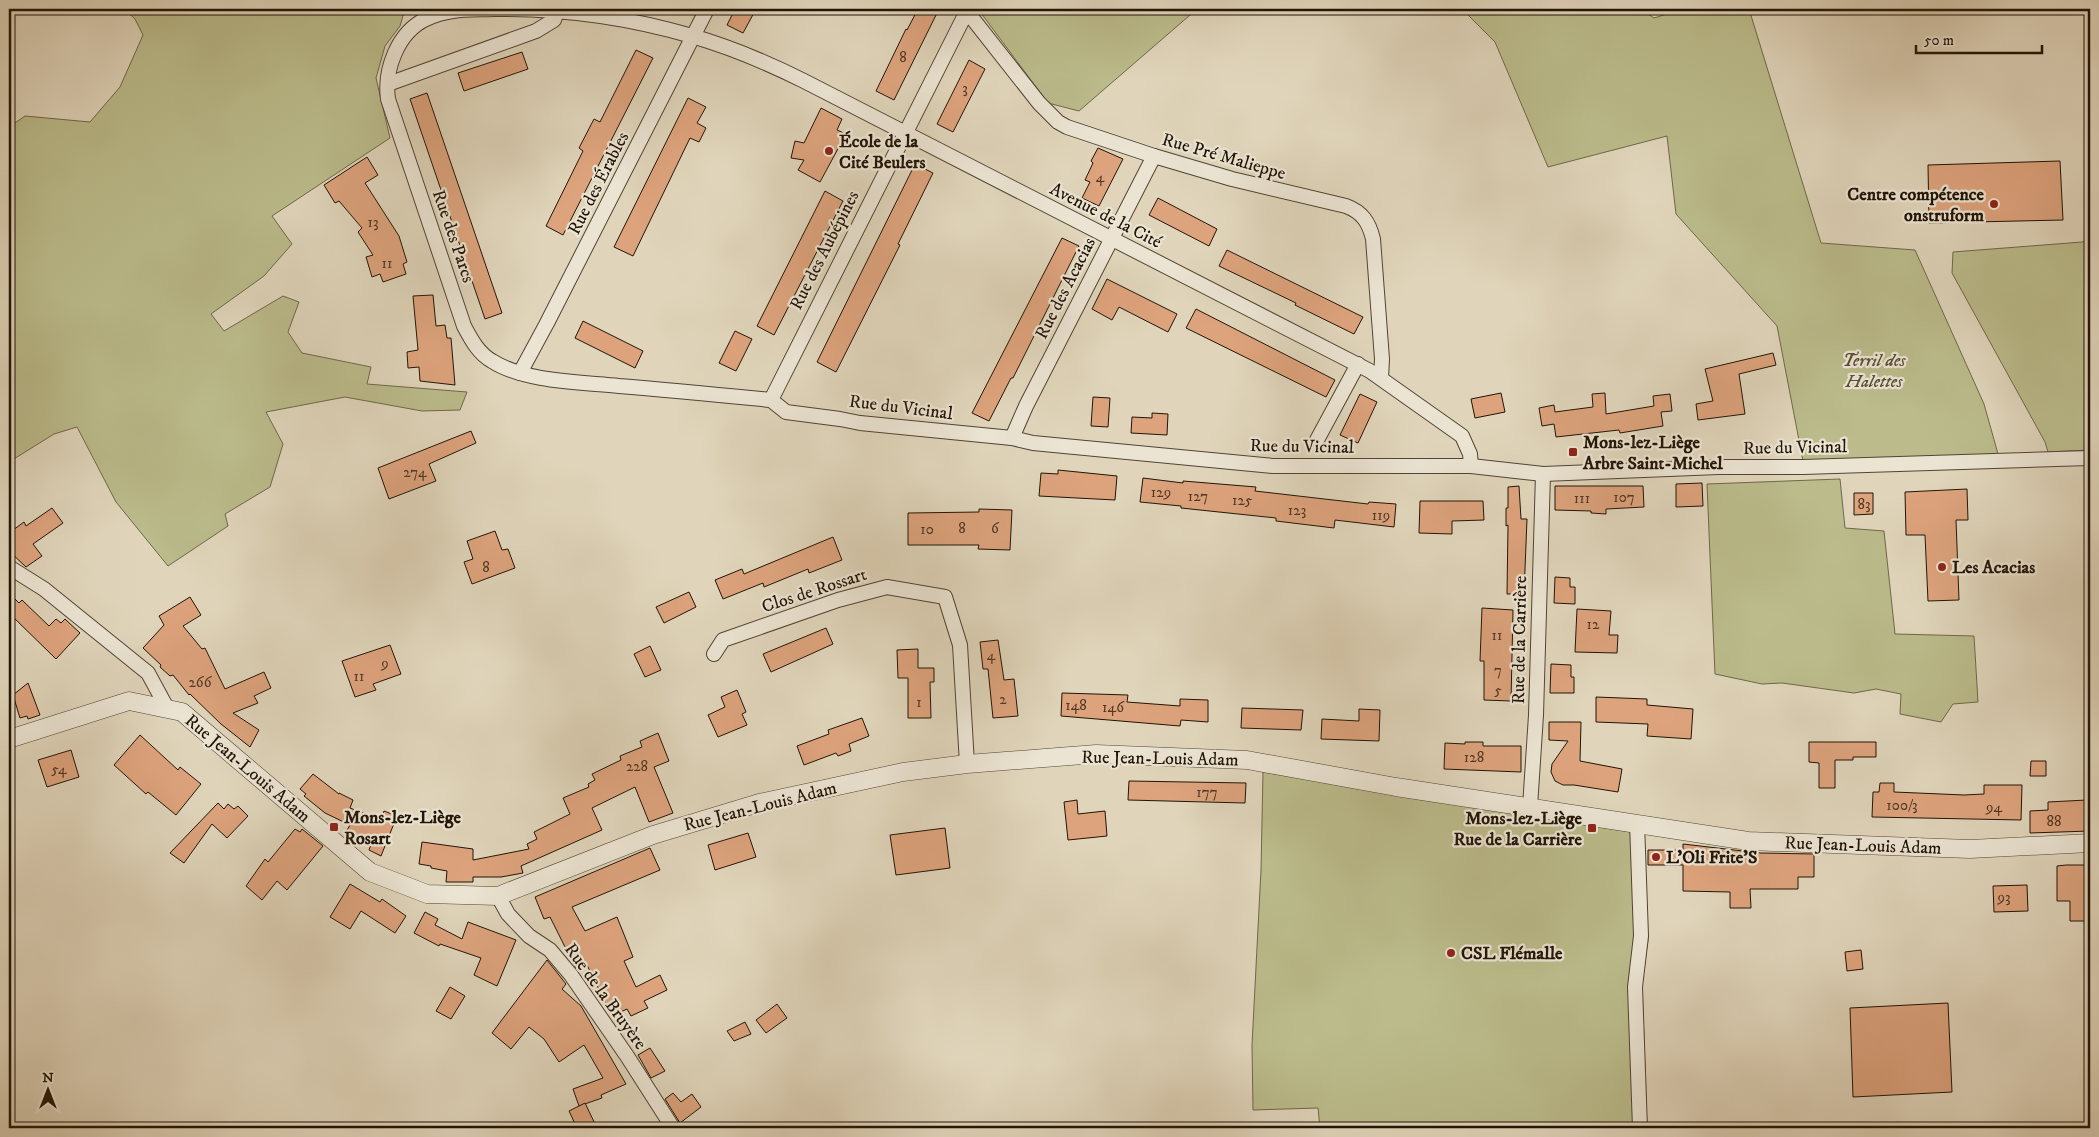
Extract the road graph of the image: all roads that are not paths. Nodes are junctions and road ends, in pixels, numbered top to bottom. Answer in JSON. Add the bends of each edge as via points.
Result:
{"nodes":[{"id":1,"x":514,"y":9,"type":"edge"},
{"id":2,"x":707,"y":9,"type":"edge"},
{"id":3,"x":552,"y":10,"type":"edge"},
{"id":4,"x":966,"y":10,"type":"edge"},
{"id":5,"x":693,"y":36,"type":"junction"},
{"id":6,"x":388,"y":84,"type":"junction"},
{"id":7,"x":905,"y":133,"type":"junction"},
{"id":8,"x":1154,"y":156,"type":"junction"},
{"id":9,"x":1111,"y":238,"type":"junction"},
{"id":10,"x":1358,"y":364,"type":"junction"},
{"id":11,"x":520,"y":373,"type":"junction"},
{"id":12,"x":1382,"y":378,"type":"junction"},
{"id":13,"x":771,"y":400,"type":"junction"},
{"id":14,"x":1012,"y":438,"type":"junction"},
{"id":15,"x":1317,"y":440,"type":"dead end"},
{"id":16,"x":2090,"y":458,"type":"edge"},
{"id":17,"x":1471,"y":466,"type":"junction"},
{"id":18,"x":1542,"y":474,"type":"junction"},
{"id":19,"x":9,"y":567,"type":"edge"},
{"id":20,"x":714,"y":654,"type":"dead end"},
{"id":21,"x":167,"y":708,"type":"junction"},
{"id":22,"x":9,"y":738,"type":"edge"},
{"id":23,"x":967,"y":764,"type":"junction"},
{"id":24,"x":1530,"y":807,"type":"junction"},
{"id":25,"x":1637,"y":823,"type":"junction"},
{"id":26,"x":2090,"y":843,"type":"edge"},
{"id":27,"x":498,"y":896,"type":"junction"},
{"id":28,"x":673,"y":1128,"type":"edge"},
{"id":29,"x":1640,"y":1128,"type":"edge"}],
"edges":[{"from":1,"to":3,"type":"street","name":"Avenue de la Cité"},
{"from":1,"to":6,"type":"street","name":"Rue des Parcs","via":[[458,10],[425,19],[400,43],[393,56]]},
{"from":2,"to":5,"type":"street","name":"Rue des Érables"},
{"from":3,"to":5,"type":"street","name":"Avenue de la Cité","via":[[604,16]]},
{"from":3,"to":6,"type":"street","via":[[554,20],[536,31]]},
{"from":4,"to":7,"type":"street","name":"Rue des Aubépines"},
{"from":4,"to":8,"type":"street","name":"Rue Pré Malieppe","via":[[1039,103],[1058,122]]},
{"from":5,"to":7,"type":"street","name":"Avenue de la Cité","via":[[778,68]]},
{"from":5,"to":11,"type":"street","name":"Rue des Érables"},
{"from":6,"to":11,"type":"street","name":"Rue des Parcs","via":[[388,99],[464,326],[472,342],[491,361]]},
{"from":7,"to":9,"type":"street","name":"Avenue de la Cité"},
{"from":7,"to":13,"type":"street","name":"Rue des Aubépines"},
{"from":8,"to":9,"type":"street","name":"Rue des Acacias"},
{"from":8,"to":12,"type":"street","name":"Rue Pré Malieppe","via":[[1232,179],[1346,206],[1368,221],[1373,239]]},
{"from":9,"to":10,"type":"street","name":"Avenue de la Cité"},
{"from":9,"to":14,"type":"street","name":"Rue des Acacias"},
{"from":10,"to":12,"type":"street","name":"Avenue de la Cité"},
{"from":10,"to":15,"type":"street","name":"Rue du Vicinal"},
{"from":11,"to":13,"type":"street","name":"Rue du Vicinal"},
{"from":12,"to":17,"type":"street","name":"Avenue de la Cité","via":[[1462,436]]},
{"from":13,"to":14,"type":"street","name":"Rue du Vicinal","via":[[786,412],[805,416]]},
{"from":14,"to":17,"type":"street","name":"Rue du Vicinal","via":[[1033,443],[1273,466]]},
{"from":16,"to":18,"type":"street","name":"Rue du Vicinal"},
{"from":17,"to":18,"type":"street","name":"Rue du Vicinal"},
{"from":18,"to":24,"type":"street","name":"Rue de la Carrière","via":[[1536,715]]},
{"from":19,"to":21,"type":"street","name":"Rue Jean-Louis Adam","via":[[44,589],[148,673]]},
{"from":20,"to":23,"type":"street","name":"Clos de Rossart","via":[[723,640],[887,586],[945,597],[960,645]]},
{"from":21,"to":22,"type":"street","via":[[129,701]]},
{"from":21,"to":27,"type":"street","name":"Rue Jean-Louis Adam","via":[[182,712],[370,872],[427,894]]},
{"from":23,"to":24,"type":"street","name":"Rue Jean-Louis Adam","via":[[1096,754],[1247,760]]},
{"from":23,"to":27,"type":"street","name":"Rue Jean-Louis Adam","via":[[902,772],[759,803],[652,835]]},
{"from":24,"to":25,"type":"street","name":"Rue Jean-Louis Adam"},
{"from":25,"to":26,"type":"street","name":"Rue Jean-Louis Adam","via":[[1748,841],[1970,849]]},
{"from":25,"to":29,"type":"street","via":[[1641,936],[1635,987]]},
{"from":27,"to":28,"type":"street","name":"Rue de la Bruyère","via":[[508,914],[529,936],[550,950],[572,975]]}]}
